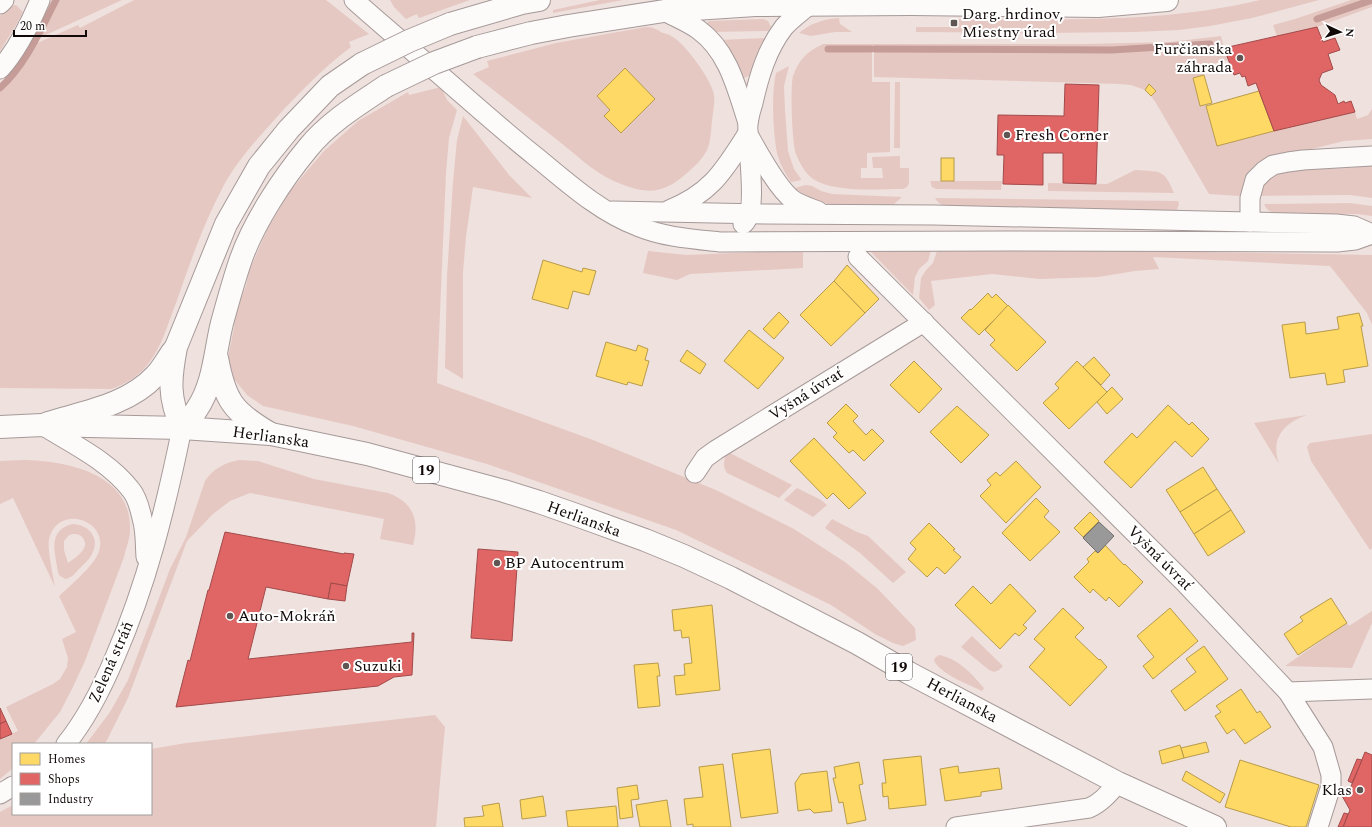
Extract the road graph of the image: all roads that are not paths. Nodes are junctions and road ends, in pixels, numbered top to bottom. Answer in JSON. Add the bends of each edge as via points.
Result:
{"nodes":[{"id":1,"x":4,"y":0,"type":"edge"},
{"id":2,"x":40,"y":0,"type":"edge"},
{"id":3,"x":354,"y":0,"type":"edge"},
{"id":4,"x":539,"y":0,"type":"edge"},
{"id":5,"x":1167,"y":0,"type":"edge"},
{"id":6,"x":0,"y":4,"type":"edge"},
{"id":7,"x":809,"y":5,"type":"junction"},
{"id":8,"x":664,"y":11,"type":"junction"},
{"id":9,"x":0,"y":69,"type":"edge"},
{"id":10,"x":748,"y":128,"type":"junction"},
{"id":11,"x":1372,"y":156,"type":"edge"},
{"id":12,"x":607,"y":211,"type":"junction"},
{"id":13,"x":666,"y":212,"type":"junction"},
{"id":14,"x":756,"y":214,"type":"junction"},
{"id":15,"x":848,"y":215,"type":"junction"},
{"id":16,"x":1250,"y":222,"type":"junction"},
{"id":17,"x":1372,"y":234,"type":"edge"},
{"id":18,"x":804,"y":241,"type":"junction"},
{"id":19,"x":858,"y":256,"type":"dead end"},
{"id":20,"x":924,"y":322,"type":"junction"},
{"id":21,"x":176,"y":346,"type":"junction"},
{"id":22,"x":216,"y":353,"type":"junction"},
{"id":23,"x":42,"y":425,"type":"junction"},
{"id":24,"x":0,"y":427,"type":"edge"},
{"id":25,"x":182,"y":428,"type":"junction"},
{"id":26,"x":271,"y":434,"type":"junction"},
{"id":27,"x":695,"y":473,"type":"dead end"},
{"id":28,"x":146,"y":575,"type":"junction"},
{"id":29,"x":1372,"y":689,"type":"edge"},
{"id":30,"x":1288,"y":692,"type":"junction"},
{"id":31,"x":67,"y":743,"type":"edge"},
{"id":32,"x":1118,"y":783,"type":"junction"},
{"id":33,"x":12,"y":787,"type":"edge"},
{"id":34,"x":0,"y":794,"type":"edge"},
{"id":35,"x":956,"y":827,"type":"edge"},
{"id":36,"x":1215,"y":827,"type":"edge"},
{"id":37,"x":1318,"y":827,"type":"edge"}],
"edges":[{"from":1,"to":6,"type":"street"},
{"from":2,"to":9,"type":"street","via":[[28,26]]},
{"from":3,"to":12,"type":"street","via":[[510,137]]},
{"from":4,"to":21,"type":"street","bridge":true,"via":[[450,24],[362,64],[330,86],[289,129],[259,166],[226,224]]},
{"from":5,"to":7,"type":"street","via":[[1098,6]]},
{"from":7,"to":8,"type":"street","via":[[755,5]]},
{"from":7,"to":10,"type":"street","via":[[785,26],[772,46],[762,69]]},
{"from":8,"to":10,"type":"street","via":[[698,28],[718,48],[736,88]]},
{"from":8,"to":22,"type":"street","bridge":true,"via":[[531,33],[477,47],[434,63],[386,86],[352,109],[309,147],[282,183],[259,221],[241,258]]},
{"from":10,"to":13,"type":"street","via":[[719,177],[683,205]]},
{"from":10,"to":14,"type":"street"},
{"from":10,"to":15,"type":"street","via":[[758,152],[780,187],[792,199],[821,212]]},
{"from":11,"to":16,"type":"street","via":[[1302,160],[1274,165],[1255,180],[1250,198]]},
{"from":12,"to":13,"type":"street"},
{"from":12,"to":14,"type":"street","via":[[663,225],[737,226]]},
{"from":12,"to":18,"type":"street","via":[[636,226],[678,237],[720,242]]},
{"from":13,"to":14,"type":"street"},
{"from":14,"to":15,"type":"street"},
{"from":14,"to":18,"type":"street"},
{"from":15,"to":16,"type":"street","via":[[934,214]]},
{"from":16,"to":17,"type":"street","via":[[1336,224],[1354,226]]},
{"from":17,"to":18,"type":"street","via":[[1355,240],[1337,242]]},
{"from":19,"to":20,"type":"street","name":"Vyšná úvrať"},
{"from":20,"to":27,"type":"street","name":"Vyšná úvrať","via":[[716,450],[705,458]]},
{"from":20,"to":30,"type":"street","name":"Vyšná úvrať","via":[[1185,582]]},
{"from":21,"to":23,"type":"street","via":[[155,376],[129,395],[99,408]]},
{"from":21,"to":25,"type":"street","via":[[171,391],[173,405]]},
{"from":22,"to":25,"type":"street","via":[[202,400]]},
{"from":22,"to":26,"type":"street","via":[[224,391],[230,401],[251,422]]},
{"from":23,"to":24,"type":"street","name":"Herlianska","number":"19"},
{"from":23,"to":25,"type":"street","name":"Herlianska","number":"19"},
{"from":23,"to":28,"type":"street","via":[[109,468],[131,490],[144,524]]},
{"from":25,"to":26,"type":"street","name":"Herlianska","number":"19"},
{"from":25,"to":28,"type":"street","name":"Zelená stráň","via":[[162,519]]},
{"from":26,"to":32,"type":"street","name":"Herlianska","number":"19","via":[[367,454],[504,491],[684,556],[857,643]]},
{"from":28,"to":31,"type":"street","name":"Zelená stráň","via":[[109,673],[85,719]]},
{"from":29,"to":30,"type":"street"},
{"from":30,"to":37,"type":"street","name":"Vyšná úvrať","via":[[1323,747],[1331,775],[1331,786]]},
{"from":32,"to":35,"type":"street","via":[[1101,802],[1089,808]]},
{"from":32,"to":36,"type":"street","name":"Herlianska","number":"19"},
{"from":33,"to":34,"type":"street"}]}
